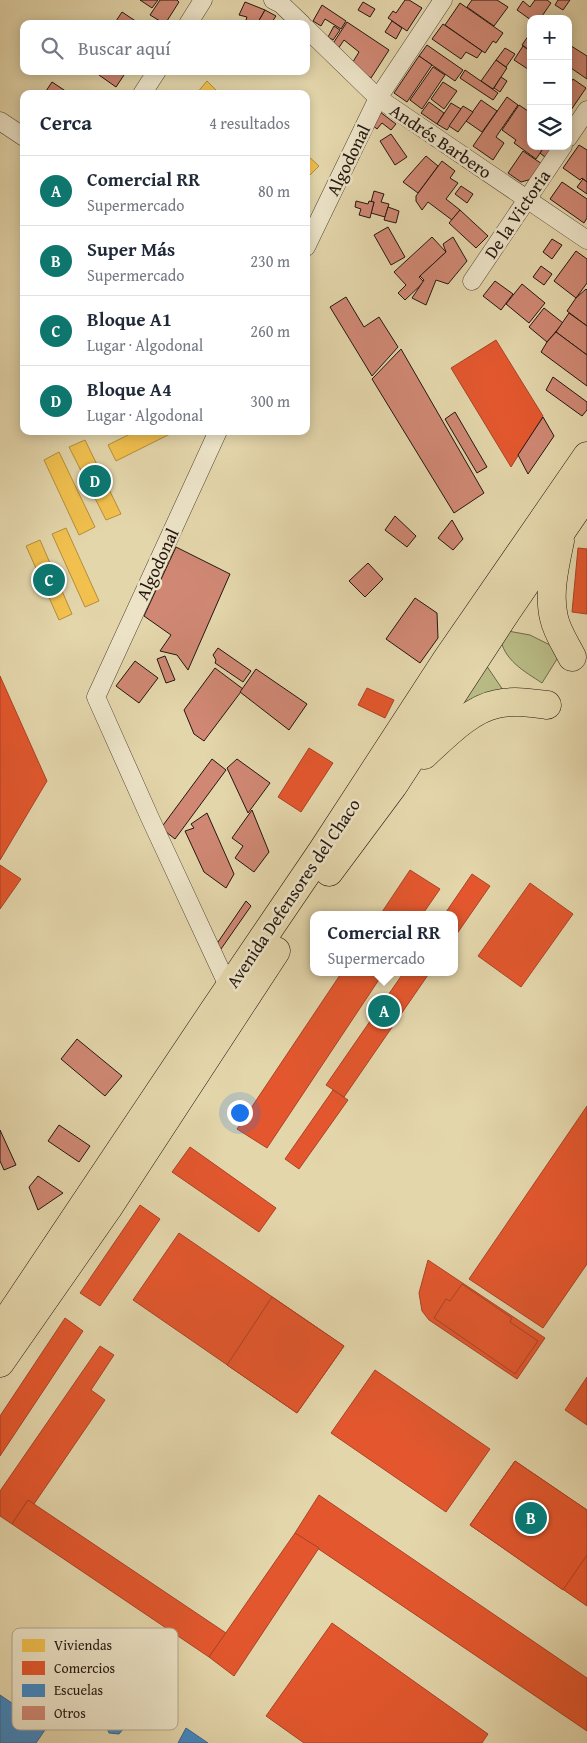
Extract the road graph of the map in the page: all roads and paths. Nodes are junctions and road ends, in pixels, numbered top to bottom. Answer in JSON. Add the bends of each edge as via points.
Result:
{"nodes":[{"id":1,"x":203,"y":0,"type":"edge"},
{"id":2,"x":273,"y":0,"type":"edge"},
{"id":3,"x":443,"y":0,"type":"edge"},
{"id":4,"x":190,"y":20,"type":"edge"},
{"id":5,"x":298,"y":20,"type":"edge"},
{"id":6,"x":310,"y":32,"type":"edge"},
{"id":7,"x":154,"y":75,"type":"edge"},
{"id":8,"x":145,"y":90,"type":"edge"},
{"id":9,"x":378,"y":98,"type":"junction"},
{"id":10,"x":587,"y":110,"type":"edge"},
{"id":11,"x":0,"y":121,"type":"edge"},
{"id":12,"x":572,"y":132,"type":"edge"},
{"id":13,"x":20,"y":134,"type":"edge"},
{"id":14,"x":560,"y":150,"type":"edge"},
{"id":15,"x":527,"y":199,"type":"junction"},
{"id":16,"x":310,"y":239,"type":"edge"},
{"id":17,"x":587,"y":240,"type":"edge"},
{"id":18,"x":472,"y":281,"type":"dead end"},
{"id":19,"x":216,"y":435,"type":"edge"},
{"id":20,"x":587,"y":456,"type":"edge"},
{"id":21,"x":587,"y":470,"type":"edge"},
{"id":22,"x":587,"y":494,"type":"edge"},
{"id":23,"x":562,"y":530,"type":"junction"},
{"id":24,"x":494,"y":608,"type":"junction"},
{"id":25,"x":572,"y":657,"type":"dead end"},
{"id":26,"x":548,"y":705,"type":"dead end"},
{"id":27,"x":398,"y":780,"type":"junction"},
{"id":28,"x":229,"y":988,"type":"junction"},
{"id":29,"x":183,"y":1057,"type":"junction"},
{"id":30,"x":127,"y":1173,"type":"junction"},
{"id":31,"x":35,"y":1278,"type":"junction"},
{"id":32,"x":0,"y":1330,"type":"edge"},
{"id":33,"x":0,"y":1364,"type":"edge"}],
"edges":[{"from":1,"to":4,"type":"street"},
{"from":2,"to":5,"type":"street"},
{"from":3,"to":9,"type":"street","name":"Algodonal"},
{"from":6,"to":9,"type":"street","name":"Andrés Barbero"},
{"from":7,"to":8,"type":"street"},
{"from":9,"to":15,"type":"street","name":"Andrés Barbero"},
{"from":9,"to":16,"type":"street","name":"Algodonal"},
{"from":10,"to":12,"type":"street"},
{"from":11,"to":13,"type":"street"},
{"from":14,"to":15,"type":"street","name":"De la Victoria"},
{"from":15,"to":17,"type":"street","name":"Andrés Barbero"},
{"from":15,"to":18,"type":"street","name":"De la Victoria"},
{"from":19,"to":28,"type":"street","name":"Algodonal","via":[[96,697]]},
{"from":20,"to":24,"type":"highway","name":"Avenida Defensores del Chaco"},
{"from":21,"to":24,"type":"highway"},
{"from":22,"to":23,"type":"highway","name":"Avenida Defensores del Chaco"},
{"from":23,"to":24,"type":"highway","name":"Avenida Defensores del Chaco"},
{"from":23,"to":25,"type":"highway","via":[[554,568],[552,605],[554,619]]},
{"from":24,"to":27,"type":"highway","name":"Avenida Defensores del Chaco","via":[[482,650]]},
{"from":24,"to":28,"type":"highway","name":"Avenida Defensores del Chaco","via":[[447,660]]},
{"from":26,"to":27,"type":"highway","via":[[512,702],[481,708]]},
{"from":27,"to":30,"type":"highway","name":"Avenida Defensores del Chaco","via":[[305,907]]},
{"from":28,"to":29,"type":"highway","name":"Avenida Defensores del Chaco"},
{"from":29,"to":30,"type":"highway","via":[[180,1076]]},
{"from":29,"to":31,"type":"highway","name":"Avenida Defensores del Chaco"},
{"from":30,"to":31,"type":"highway","via":[[115,1174],[57,1264]]},
{"from":30,"to":33,"type":"highway","name":"Avenida Defensores del Chaco"},
{"from":31,"to":32,"type":"highway","name":"Avenida Defensores del Chaco"}]}
